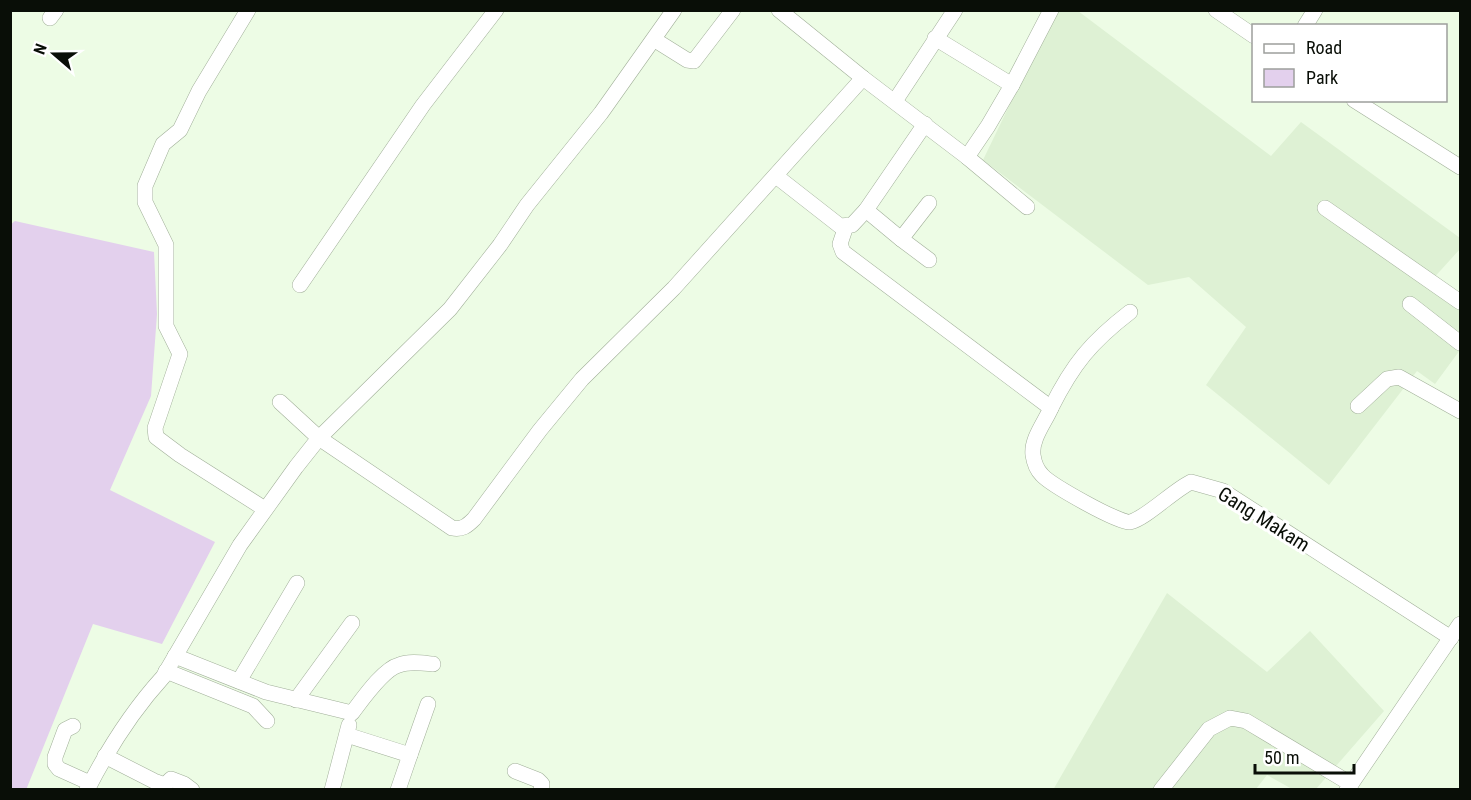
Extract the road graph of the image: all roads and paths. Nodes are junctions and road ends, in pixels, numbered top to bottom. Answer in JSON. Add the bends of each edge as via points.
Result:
{"nodes":[{"id":1,"x":248,"y":10,"type":"edge"},
{"id":2,"x":496,"y":10,"type":"edge"},
{"id":3,"x":674,"y":10,"type":"edge"},
{"id":4,"x":733,"y":10,"type":"edge"},
{"id":5,"x":779,"y":10,"type":"edge"},
{"id":6,"x":955,"y":10,"type":"edge"},
{"id":7,"x":1051,"y":10,"type":"edge"},
{"id":8,"x":1216,"y":10,"type":"edge"},
{"id":9,"x":1316,"y":10,"type":"edge"},
{"id":10,"x":1306,"y":24,"type":"edge"},
{"id":11,"x":1252,"y":35,"type":"edge"},
{"id":12,"x":935,"y":38,"type":"junction"},
{"id":13,"x":655,"y":40,"type":"junction"},
{"id":14,"x":863,"y":78,"type":"junction"},
{"id":15,"x":1012,"y":85,"type":"junction"},
{"id":16,"x":895,"y":101,"type":"junction"},
{"id":17,"x":1357,"y":102,"type":"edge"},
{"id":18,"x":925,"y":124,"type":"junction"},
{"id":19,"x":967,"y":157,"type":"junction"},
{"id":20,"x":1461,"y":167,"type":"edge"},
{"id":21,"x":776,"y":176,"type":"junction"},
{"id":22,"x":929,"y":203,"type":"dead end"},
{"id":23,"x":1027,"y":207,"type":"dead end"},
{"id":24,"x":1325,"y":208,"type":"dead end"},
{"id":25,"x":866,"y":210,"type":"junction"},
{"id":26,"x":846,"y":226,"type":"junction"},
{"id":27,"x":901,"y":239,"type":"junction"},
{"id":28,"x":929,"y":260,"type":"dead end"},
{"id":29,"x":300,"y":285,"type":"dead end"},
{"id":30,"x":1461,"y":302,"type":"edge"},
{"id":31,"x":1410,"y":304,"type":"dead end"},
{"id":32,"x":1130,"y":312,"type":"dead end"},
{"id":33,"x":1461,"y":343,"type":"edge"},
{"id":34,"x":280,"y":402,"type":"dead end"},
{"id":35,"x":1358,"y":406,"type":"dead end"},
{"id":36,"x":1051,"y":408,"type":"junction"},
{"id":37,"x":1461,"y":411,"type":"edge"},
{"id":38,"x":319,"y":438,"type":"junction"},
{"id":39,"x":265,"y":509,"type":"junction"},
{"id":40,"x":297,"y":583,"type":"dead end"},
{"id":41,"x":352,"y":623,"type":"dead end"},
{"id":42,"x":1461,"y":624,"type":"edge"},
{"id":43,"x":1452,"y":638,"type":"junction"},
{"id":44,"x":175,"y":656,"type":"junction"},
{"id":45,"x":433,"y":664,"type":"dead end"},
{"id":46,"x":166,"y":671,"type":"junction"},
{"id":47,"x":239,"y":681,"type":"junction"},
{"id":48,"x":296,"y":700,"type":"junction"},
{"id":49,"x":428,"y":704,"type":"dead end"},
{"id":50,"x":352,"y":713,"type":"junction"},
{"id":51,"x":267,"y":721,"type":"dead end"},
{"id":52,"x":73,"y":726,"type":"dead end"},
{"id":53,"x":347,"y":735,"type":"junction"},
{"id":54,"x":410,"y":755,"type":"junction"},
{"id":55,"x":105,"y":756,"type":"junction"},
{"id":56,"x":515,"y":771,"type":"dead end"},
{"id":57,"x":88,"y":786,"type":"edge"},
{"id":58,"x":164,"y":787,"type":"edge"},
{"id":59,"x":1349,"y":787,"type":"edge"},
{"id":60,"x":192,"y":789,"type":"edge"},
{"id":61,"x":332,"y":789,"type":"edge"},
{"id":62,"x":398,"y":789,"type":"edge"},
{"id":63,"x":541,"y":789,"type":"edge"},
{"id":64,"x":1161,"y":789,"type":"edge"}],
"edges":[{"from":1,"to":39,"type":"street","via":[[180,130],[163,144],[145,186],[145,202],[166,245],[166,326],[180,354],[155,428],[156,437]]},
{"from":2,"to":29,"type":"street","via":[[423,105]]},
{"from":3,"to":13,"type":"street"},
{"from":4,"to":13,"type":"street","via":[[694,61]]},
{"from":5,"to":14,"type":"street"},
{"from":6,"to":12,"type":"street"},
{"from":7,"to":15,"type":"street"},
{"from":8,"to":11,"type":"street"},
{"from":9,"to":10,"type":"street"},
{"from":12,"to":15,"type":"street"},
{"from":12,"to":16,"type":"street"},
{"from":13,"to":38,"type":"street","via":[[450,309]]},
{"from":14,"to":16,"type":"street"},
{"from":14,"to":21,"type":"street"},
{"from":15,"to":19,"type":"street"},
{"from":16,"to":18,"type":"street"},
{"from":17,"to":20,"type":"street"},
{"from":18,"to":19,"type":"street"},
{"from":18,"to":25,"type":"street"},
{"from":19,"to":23,"type":"street"},
{"from":21,"to":26,"type":"street","via":[[840,226]]},
{"from":21,"to":38,"type":"street","via":[[674,288],[582,379],[466,527],[452,528]]},
{"from":22,"to":27,"type":"street"},
{"from":24,"to":30,"type":"street"},
{"from":25,"to":26,"type":"street"},
{"from":25,"to":27,"type":"street"},
{"from":26,"to":36,"type":"street","via":[[840,244],[843,252]]},
{"from":27,"to":28,"type":"street"},
{"from":31,"to":33,"type":"street"},
{"from":32,"to":36,"type":"street","via":[[1103,332],[1076,363]]},
{"from":34,"to":38,"type":"street"},
{"from":35,"to":37,"type":"street","via":[[1387,379],[1399,377]]},
{"from":36,"to":43,"type":"street","name":"Gang Makam","via":[[1033,456],[1042,475],[1055,485],[1118,520],[1130,522],[1191,482],[1223,491]]},
{"from":38,"to":39,"type":"street"},
{"from":39,"to":44,"type":"street"},
{"from":40,"to":47,"type":"street"},
{"from":41,"to":48,"type":"street"},
{"from":42,"to":43,"type":"street"},
{"from":43,"to":59,"type":"street"},
{"from":44,"to":46,"type":"street"},
{"from":44,"to":47,"type":"street"},
{"from":45,"to":50,"type":"street","via":[[399,664],[391,668]]},
{"from":46,"to":51,"type":"street","via":[[253,706]]},
{"from":46,"to":55,"type":"street"},
{"from":47,"to":48,"type":"street"},
{"from":48,"to":50,"type":"street"},
{"from":49,"to":54,"type":"street"},
{"from":50,"to":53,"type":"street"},
{"from":52,"to":57,"type":"street","via":[[65,730],[55,764]]},
{"from":53,"to":54,"type":"street"},
{"from":53,"to":61,"type":"street"},
{"from":54,"to":62,"type":"street"},
{"from":55,"to":57,"type":"street"},
{"from":55,"to":58,"type":"street"},
{"from":56,"to":63,"type":"street","via":[[538,780]]},
{"from":58,"to":60,"type":"street","via":[[171,779]]},
{"from":59,"to":64,"type":"street","via":[[1246,721],[1230,718],[1209,729]]}]}
